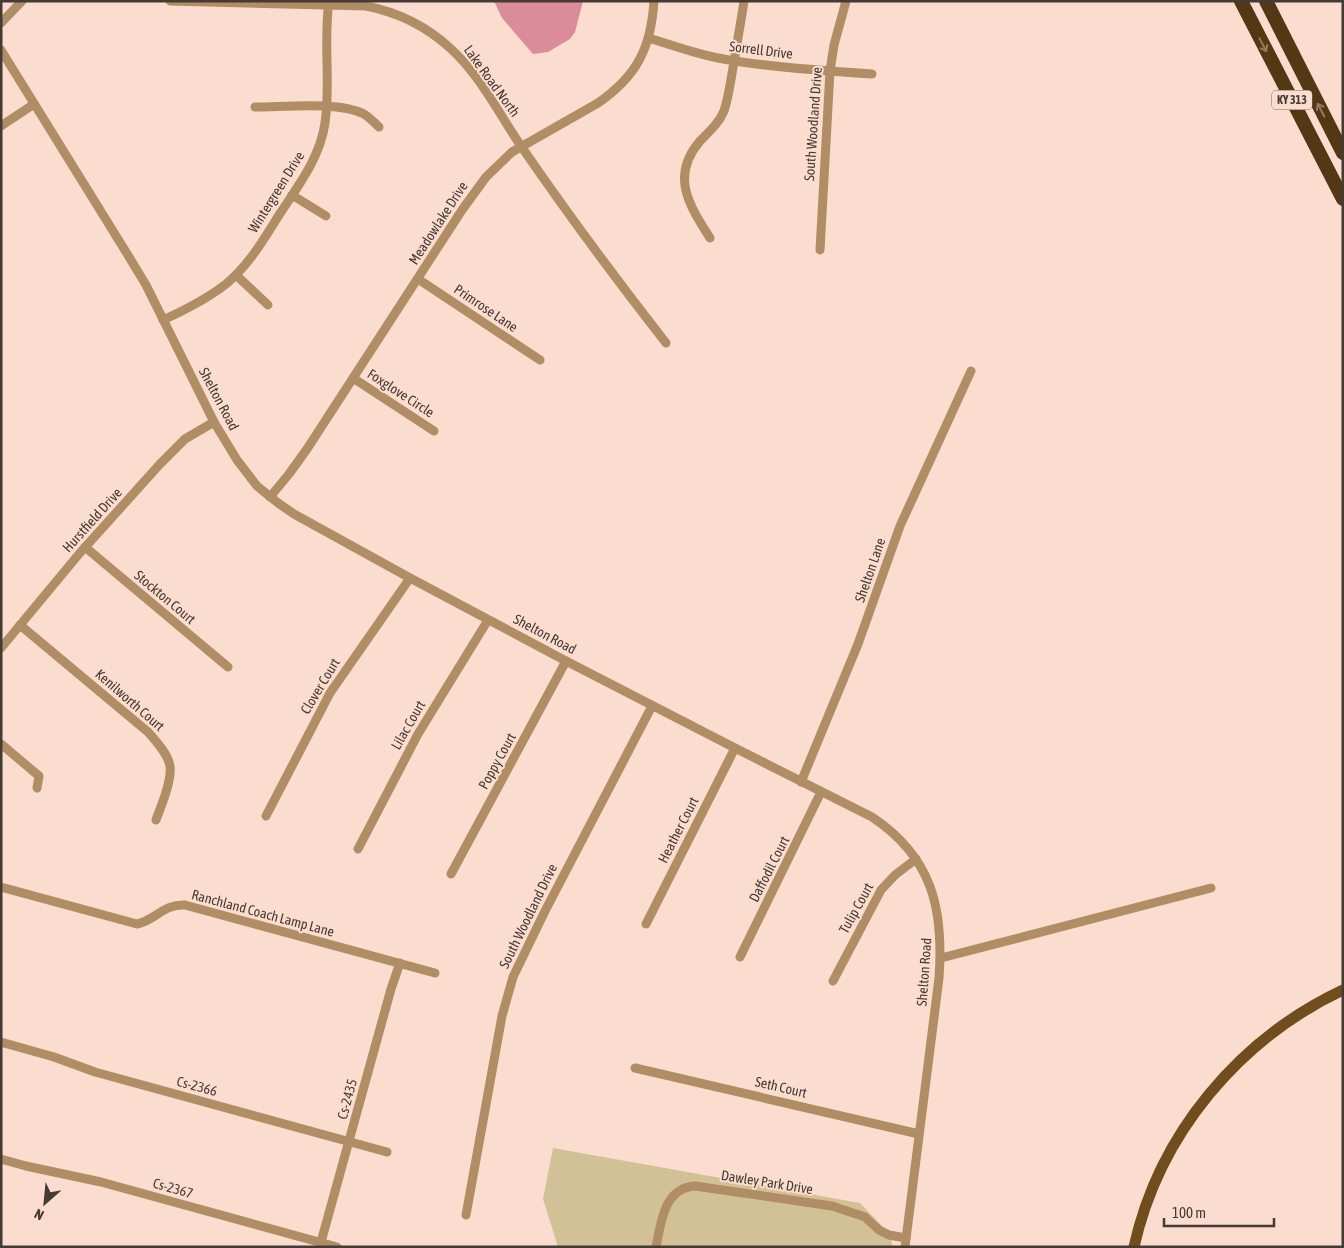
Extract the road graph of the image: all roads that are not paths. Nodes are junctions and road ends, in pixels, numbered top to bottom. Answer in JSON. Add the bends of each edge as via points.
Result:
{"nodes":[{"id":1,"x":22,"y":1,"type":"edge"},
{"id":2,"x":170,"y":1,"type":"edge"},
{"id":3,"x":654,"y":1,"type":"edge"},
{"id":4,"x":744,"y":1,"type":"edge"},
{"id":5,"x":846,"y":1,"type":"edge"},
{"id":6,"x":1241,"y":1,"type":"edge"},
{"id":7,"x":1266,"y":1,"type":"edge"},
{"id":8,"x":224,"y":2,"type":"edge"},
{"id":9,"x":328,"y":3,"type":"edge"},
{"id":10,"x":1,"y":24,"type":"edge"},
{"id":11,"x":649,"y":38,"type":"junction"},
{"id":12,"x":1,"y":50,"type":"edge"},
{"id":13,"x":734,"y":61,"type":"junction"},
{"id":14,"x":830,"y":71,"type":"junction"},
{"id":15,"x":872,"y":74,"type":"dead end"},
{"id":16,"x":34,"y":104,"type":"junction"},
{"id":17,"x":327,"y":106,"type":"junction"},
{"id":18,"x":255,"y":107,"type":"dead end"},
{"id":19,"x":1,"y":126,"type":"edge"},
{"id":20,"x":379,"y":127,"type":"dead end"},
{"id":21,"x":521,"y":146,"type":"junction"},
{"id":22,"x":1343,"y":153,"type":"edge"},
{"id":23,"x":292,"y":195,"type":"junction"},
{"id":24,"x":1343,"y":199,"type":"edge"},
{"id":25,"x":326,"y":216,"type":"dead end"},
{"id":26,"x":710,"y":238,"type":"dead end"},
{"id":27,"x":820,"y":250,"type":"dead end"},
{"id":28,"x":236,"y":275,"type":"junction"},
{"id":29,"x":418,"y":279,"type":"junction"},
{"id":30,"x":268,"y":305,"type":"dead end"},
{"id":31,"x":163,"y":320,"type":"junction"},
{"id":32,"x":666,"y":342,"type":"dead end"},
{"id":33,"x":540,"y":360,"type":"dead end"},
{"id":34,"x":971,"y":371,"type":"dead end"},
{"id":35,"x":353,"y":378,"type":"junction"},
{"id":36,"x":214,"y":422,"type":"junction"},
{"id":37,"x":434,"y":430,"type":"dead end"},
{"id":38,"x":270,"y":497,"type":"junction"},
{"id":39,"x":85,"y":547,"type":"junction"},
{"id":40,"x":410,"y":578,"type":"junction"},
{"id":41,"x":488,"y":620,"type":"junction"},
{"id":42,"x":20,"y":625,"type":"junction"},
{"id":43,"x":1,"y":648,"type":"edge"},
{"id":44,"x":566,"y":661,"type":"junction"},
{"id":45,"x":228,"y":667,"type":"dead end"},
{"id":46,"x":652,"y":706,"type":"junction"},
{"id":47,"x":1,"y":744,"type":"edge"},
{"id":48,"x":735,"y":748,"type":"junction"},
{"id":49,"x":802,"y":782,"type":"junction"},
{"id":50,"x":37,"y":788,"type":"dead end"},
{"id":51,"x":821,"y":792,"type":"junction"},
{"id":52,"x":266,"y":816,"type":"dead end"},
{"id":53,"x":156,"y":820,"type":"dead end"},
{"id":54,"x":358,"y":849,"type":"dead end"},
{"id":55,"x":916,"y":859,"type":"junction"},
{"id":56,"x":451,"y":874,"type":"dead end"},
{"id":57,"x":1,"y":887,"type":"edge"},
{"id":58,"x":1211,"y":888,"type":"dead end"},
{"id":59,"x":646,"y":924,"type":"dead end"},
{"id":60,"x":740,"y":958,"type":"dead end"},
{"id":61,"x":941,"y":958,"type":"junction"},
{"id":62,"x":400,"y":964,"type":"junction"},
{"id":63,"x":435,"y":973,"type":"dead end"},
{"id":64,"x":833,"y":981,"type":"dead end"},
{"id":65,"x":1343,"y":990,"type":"edge"},
{"id":66,"x":1,"y":1042,"type":"edge"},
{"id":67,"x":636,"y":1068,"type":"dead end"},
{"id":68,"x":920,"y":1134,"type":"junction"},
{"id":69,"x":350,"y":1142,"type":"junction"},
{"id":70,"x":387,"y":1152,"type":"dead end"},
{"id":71,"x":1,"y":1159,"type":"edge"},
{"id":72,"x":466,"y":1215,"type":"dead end"},
{"id":73,"x":321,"y":1242,"type":"junction"},
{"id":74,"x":906,"y":1242,"type":"edge"},
{"id":75,"x":337,"y":1247,"type":"edge"},
{"id":76,"x":656,"y":1247,"type":"edge"},
{"id":77,"x":1134,"y":1247,"type":"edge"}],
"edges":[{"from":1,"to":10,"type":"street"},
{"from":2,"to":8,"type":"street","name":"Lake Road North"},
{"from":3,"to":11,"type":"street","name":"Meadowlake Drive"},
{"from":4,"to":13,"type":"street"},
{"from":5,"to":14,"type":"street","name":"South Woodland Drive"},
{"from":6,"to":24,"type":"highway","number":"KY 313","one_way":true},
{"from":22,"to":7,"type":"highway","number":"KY 313","one_way":true},
{"from":8,"to":9,"type":"street","name":"Lake Road North"},
{"from":9,"to":17,"type":"street","name":"Wintergreen Drive"},
{"from":9,"to":21,"type":"street","name":"Lake Road North","via":[[381,9],[434,35],[468,67]]},
{"from":11,"to":13,"type":"street","name":"Sorrell Drive"},
{"from":11,"to":21,"type":"street","name":"Meadowlake Drive","via":[[630,76],[611,94]]},
{"from":12,"to":16,"type":"street","name":"Shelton Road"},
{"from":13,"to":14,"type":"street","name":"Sorrell Drive"},
{"from":13,"to":26,"type":"street","via":[[723,113],[694,149],[685,168],[687,199]]},
{"from":14,"to":15,"type":"street","name":"Sorrell Drive"},
{"from":14,"to":27,"type":"street","name":"South Woodland Drive"},
{"from":16,"to":19,"type":"street"},
{"from":16,"to":31,"type":"street","name":"Shelton Road","via":[[126,252]]},
{"from":17,"to":18,"type":"street"},
{"from":17,"to":20,"type":"street","via":[[354,110],[371,118]]},
{"from":17,"to":23,"type":"street","name":"Wintergreen Drive","via":[[318,152]]},
{"from":21,"to":29,"type":"street","name":"Meadowlake Drive","via":[[477,187]]},
{"from":21,"to":32,"type":"street","name":"Lake Road North"},
{"from":23,"to":25,"type":"street"},
{"from":23,"to":28,"type":"street","name":"Wintergreen Drive"},
{"from":28,"to":30,"type":"street"},
{"from":28,"to":31,"type":"street","name":"Wintergreen Drive","via":[[202,301]]},
{"from":29,"to":33,"type":"street","name":"Primrose Lane"},
{"from":29,"to":35,"type":"street","name":"Meadowlake Drive"},
{"from":31,"to":36,"type":"street","name":"Shelton Road"},
{"from":34,"to":49,"type":"street","name":"Shelton Lane","via":[[900,526],[858,644]]},
{"from":35,"to":37,"type":"street","name":"Foxglove Circle"},
{"from":35,"to":38,"type":"street","name":"Meadowlake Drive","via":[[294,468]]},
{"from":36,"to":38,"type":"street","name":"Shelton Road","via":[[248,476]]},
{"from":36,"to":39,"type":"street","name":"Hurstfield Drive","via":[[185,439]]},
{"from":38,"to":40,"type":"street","name":"Shelton Road","via":[[294,514]]},
{"from":39,"to":42,"type":"street","name":"Hurstfield Drive"},
{"from":39,"to":45,"type":"street","name":"Stockton Court"},
{"from":40,"to":41,"type":"street","name":"Shelton Road"},
{"from":40,"to":52,"type":"street","name":"Clover Court","via":[[330,693]]},
{"from":41,"to":44,"type":"street","name":"Shelton Road"},
{"from":41,"to":54,"type":"street","name":"Lilac Court","via":[[418,734]]},
{"from":42,"to":43,"type":"street","name":"Hurstfield Drive"},
{"from":42,"to":53,"type":"street","name":"Kenilworth Court","via":[[148,732],[160,747],[170,766],[166,795]]},
{"from":44,"to":46,"type":"street","name":"Shelton Road"},
{"from":44,"to":56,"type":"street","name":"Poppy Court"},
{"from":46,"to":48,"type":"street","name":"Shelton Road"},
{"from":46,"to":72,"type":"street","name":"South Woodland Drive","via":[[513,977],[502,1016]]},
{"from":47,"to":50,"type":"street","via":[[39,776]]},
{"from":48,"to":49,"type":"street","name":"Shelton Road"},
{"from":48,"to":59,"type":"street","name":"Heather Court"},
{"from":49,"to":51,"type":"street","name":"Shelton Road"},
{"from":51,"to":55,"type":"street","name":"Shelton Road","via":[[878,821],[901,840]]},
{"from":51,"to":60,"type":"street","name":"Daffodil Court"},
{"from":55,"to":61,"type":"street","name":"Shelton Road","via":[[934,897]]},
{"from":55,"to":64,"type":"street","name":"Tulip Court","via":[[881,890]]},
{"from":57,"to":62,"type":"street","name":"Ranchland Coach Lamp Lane","via":[[137,924],[170,906],[185,905]]},
{"from":58,"to":61,"type":"street"},
{"from":61,"to":68,"type":"street","name":"Shelton Road"},
{"from":62,"to":63,"type":"street","name":"Ranchland Coach Lamp Lane"},
{"from":62,"to":69,"type":"street","name":"Cs-2435"},
{"from":65,"to":77,"type":"main road","via":[[1279,1028],[1212,1090],[1185,1127],[1160,1172]]},
{"from":66,"to":69,"type":"street","name":"Cs-2366","via":[[95,1072]]},
{"from":67,"to":68,"type":"street","name":"Seth Court"},
{"from":68,"to":74,"type":"street","name":"Shelton Road"},
{"from":69,"to":70,"type":"street","name":"Cs-2366"},
{"from":69,"to":73,"type":"street","name":"Cs-2435"},
{"from":71,"to":73,"type":"street","name":"Cs-2367","via":[[101,1182]]},
{"from":73,"to":75,"type":"street","name":"Cs-2367"},
{"from":74,"to":76,"type":"street","name":"Dawley Park Drive","via":[[879,1230],[865,1217],[832,1206],[695,1186],[679,1190],[667,1204]]}]}
